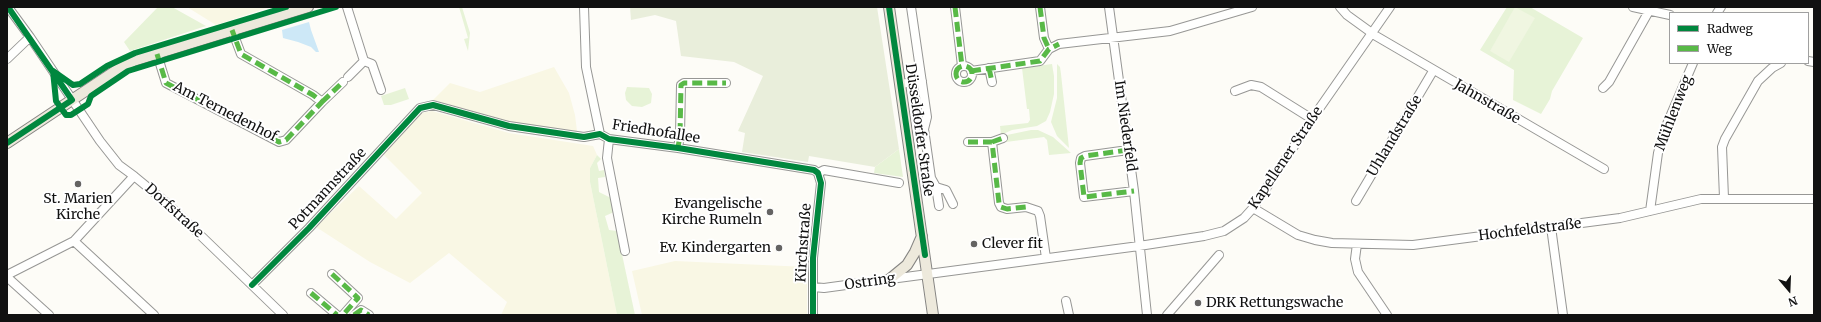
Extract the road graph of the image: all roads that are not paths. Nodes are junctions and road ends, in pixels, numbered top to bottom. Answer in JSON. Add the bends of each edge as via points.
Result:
{"nodes":[{"id":1,"x":8,"y":7,"type":"edge"},
{"id":2,"x":308,"y":7,"type":"edge"},
{"id":3,"x":347,"y":7,"type":"edge"},
{"id":4,"x":584,"y":7,"type":"edge"},
{"id":5,"x":889,"y":7,"type":"edge"},
{"id":6,"x":911,"y":7,"type":"edge"},
{"id":7,"x":955,"y":7,"type":"edge"},
{"id":8,"x":1040,"y":7,"type":"edge"},
{"id":9,"x":1109,"y":7,"type":"edge"},
{"id":10,"x":1252,"y":7,"type":"edge"},
{"id":11,"x":1340,"y":7,"type":"edge"},
{"id":12,"x":1390,"y":7,"type":"edge"},
{"id":13,"x":1633,"y":7,"type":"edge"},
{"id":14,"x":1649,"y":11,"type":"junction"},
{"id":15,"x":1669,"y":15,"type":"edge"},
{"id":16,"x":232,"y":30,"type":"junction"},
{"id":17,"x":1371,"y":33,"type":"junction"},
{"id":18,"x":30,"y":37,"type":"junction"},
{"id":19,"x":1113,"y":37,"type":"junction"},
{"id":20,"x":1050,"y":49,"type":"junction"},
{"id":21,"x":157,"y":54,"type":"junction"},
{"id":22,"x":7,"y":59,"type":"edge"},
{"id":23,"x":364,"y":61,"type":"junction"},
{"id":24,"x":1693,"y":64,"type":"edge"},
{"id":25,"x":1779,"y":64,"type":"edge"},
{"id":26,"x":962,"y":66,"type":"junction"},
{"id":27,"x":989,"y":68,"type":"junction"},
{"id":28,"x":971,"y":71,"type":"junction"},
{"id":29,"x":1433,"y":71,"type":"junction"},
{"id":30,"x":922,"y":81,"type":"junction"},
{"id":31,"x":992,"y":82,"type":"dead end"},
{"id":32,"x":726,"y":83,"type":"dead end"},
{"id":33,"x":900,"y":84,"type":"junction"},
{"id":34,"x":1603,"y":88,"type":"dead end"},
{"id":35,"x":381,"y":90,"type":"dead end"},
{"id":36,"x":1235,"y":91,"type":"dead end"},
{"id":37,"x":72,"y":100,"type":"junction"},
{"id":38,"x":322,"y":102,"type":"junction"},
{"id":39,"x":420,"y":108,"type":"joint"},
{"id":40,"x":1312,"y":119,"type":"junction"},
{"id":41,"x":600,"y":134,"type":"junction"},
{"id":42,"x":1003,"y":138,"type":"dead end"},
{"id":43,"x":609,"y":139,"type":"junction"},
{"id":44,"x":968,"y":142,"type":"dead end"},
{"id":45,"x":992,"y":142,"type":"junction"},
{"id":46,"x":7,"y":143,"type":"edge"},
{"id":47,"x":678,"y":148,"type":"junction"},
{"id":48,"x":1128,"y":150,"type":"junction"},
{"id":49,"x":1604,"y":169,"type":"dead end"},
{"id":50,"x":818,"y":173,"type":"junction"},
{"id":51,"x":134,"y":176,"type":"junction"},
{"id":52,"x":899,"y":183,"type":"dead end"},
{"id":53,"x":936,"y":187,"type":"junction"},
{"id":54,"x":1134,"y":191,"type":"junction"},
{"id":55,"x":1724,"y":198,"type":"junction"},
{"id":56,"x":1814,"y":199,"type":"edge"},
{"id":57,"x":1356,"y":200,"type":"dead end"},
{"id":58,"x":1253,"y":208,"type":"junction"},
{"id":59,"x":1650,"y":211,"type":"junction"},
{"id":60,"x":1551,"y":227,"type":"junction"},
{"id":61,"x":922,"y":236,"type":"junction"},
{"id":62,"x":74,"y":241,"type":"junction"},
{"id":63,"x":1357,"y":244,"type":"junction"},
{"id":64,"x":1139,"y":246,"type":"junction"},
{"id":65,"x":625,"y":251,"type":"dead end"},
{"id":66,"x":1219,"y":255,"type":"dead end"},
{"id":67,"x":1046,"y":258,"type":"junction"},
{"id":68,"x":332,"y":274,"type":"dead end"},
{"id":69,"x":927,"y":274,"type":"junction"},
{"id":70,"x":7,"y":276,"type":"edge"},
{"id":71,"x":890,"y":279,"type":"junction"},
{"id":72,"x":252,"y":285,"type":"junction"},
{"id":73,"x":813,"y":288,"type":"junction"},
{"id":74,"x":311,"y":293,"type":"dead end"},
{"id":75,"x":1066,"y":301,"type":"dead end"},
{"id":76,"x":48,"y":315,"type":"edge"},
{"id":77,"x":154,"y":315,"type":"edge"},
{"id":78,"x":283,"y":315,"type":"edge"},
{"id":79,"x":337,"y":315,"type":"edge"},
{"id":80,"x":343,"y":315,"type":"edge"},
{"id":81,"x":354,"y":315,"type":"edge"},
{"id":82,"x":369,"y":315,"type":"edge"},
{"id":83,"x":813,"y":315,"type":"edge"},
{"id":84,"x":933,"y":315,"type":"edge"},
{"id":85,"x":1069,"y":315,"type":"edge"},
{"id":86,"x":1147,"y":315,"type":"edge"},
{"id":87,"x":1167,"y":315,"type":"edge"},
{"id":88,"x":1387,"y":315,"type":"edge"},
{"id":89,"x":1564,"y":315,"type":"edge"}],
"edges":[{"from":1,"to":18,"type":"street","name":"Dorfstraße"},
{"from":2,"to":16,"type":"main road"},
{"from":3,"to":23,"type":"street"},
{"from":4,"to":41,"type":"street","via":[[586,67]]},
{"from":5,"to":33,"type":"main road","name":"Düsseldorfer Straße"},
{"from":6,"to":30,"type":"street","name":"Düsseldorfer Straße"},
{"from":7,"to":26,"type":"street"},
{"from":8,"to":20,"type":"street","via":[[1044,38]]},
{"from":9,"to":19,"type":"street","name":"Im Niederfeld"},
{"from":10,"to":19,"type":"street","via":[[1170,31]]},
{"from":11,"to":17,"type":"street","name":"Jahnstraße"},
{"from":12,"to":17,"type":"street","name":"Kapellener Straße"},
{"from":13,"to":14,"type":"street"},
{"from":14,"to":15,"type":"street"},
{"from":14,"to":34,"type":"street","via":[[1609,82]]},
{"from":16,"to":21,"type":"main road"},
{"from":16,"to":38,"type":"street","via":[[241,54]]},
{"from":17,"to":29,"type":"street","name":"Jahnstraße"},
{"from":17,"to":40,"type":"street","name":"Kapellener Straße"},
{"from":18,"to":22,"type":"street"},
{"from":18,"to":37,"type":"street","name":"Dorfstraße"},
{"from":19,"to":20,"type":"street","via":[[1059,44]]},
{"from":19,"to":48,"type":"street","name":"Im Niederfeld"},
{"from":20,"to":27,"type":"street","via":[[1040,61]]},
{"from":21,"to":37,"type":"main road","via":[[120,68]]},
{"from":21,"to":38,"type":"street","name":"Am Ternedenhof","via":[[166,83],[279,142],[286,140]]},
{"from":23,"to":35,"type":"street","via":[[372,64]]},
{"from":23,"to":38,"type":"street","name":"Am Ternedenhof"},
{"from":24,"to":59,"type":"street","name":"Mühlenweg","via":[[1664,131],[1658,153]]},
{"from":25,"to":55,"type":"street","via":[[1758,81],[1725,139],[1722,147]]},
{"from":26,"to":28,"type":"street"},
{"from":26,"to":28,"type":"street","via":[[956,73],[960,81],[968,81]]},
{"from":27,"to":28,"type":"street"},
{"from":27,"to":31,"type":"street"},
{"from":29,"to":49,"type":"street","name":"Jahnstraße"},
{"from":29,"to":57,"type":"street","name":"Uhlandstraße"},
{"from":30,"to":33,"type":"street","name":"Düsseldorfer Straße"},
{"from":30,"to":53,"type":"street","name":"Düsseldorfer Straße","via":[[927,117],[924,129],[931,178]]},
{"from":32,"to":47,"type":"street","name":"Friedhofallee","via":[[681,85]]},
{"from":33,"to":61,"type":"main road","name":"Düsseldorfer Straße"},
{"from":36,"to":40,"type":"street","via":[[1251,85],[1261,87]]},
{"from":37,"to":46,"type":"main road"},
{"from":37,"to":51,"type":"street","name":"Dorfstraße","via":[[109,154],[118,165]]},
{"from":39,"to":41,"type":"street","name":"Friedhofallee","via":[[433,105],[509,126],[570,136]]},
{"from":39,"to":72,"type":"street","name":"Potmannstraße","via":[[309,228]]},
{"from":40,"to":58,"type":"street","name":"Kapellener Straße"},
{"from":41,"to":43,"type":"street","name":"Friedhofallee"},
{"from":42,"to":45,"type":"street"},
{"from":43,"to":47,"type":"street","name":"Friedhofallee"},
{"from":43,"to":65,"type":"street","via":[[607,158]]},
{"from":44,"to":45,"type":"street"},
{"from":45,"to":67,"type":"street","via":[[999,203],[1007,209],[1026,207],[1038,211]]},
{"from":47,"to":50,"type":"street","name":"Friedhofallee","via":[[808,168]]},
{"from":48,"to":54,"type":"street","name":"Im Niederfeld"},
{"from":48,"to":54,"type":"street","via":[[1081,158],[1084,197]]},
{"from":50,"to":52,"type":"street","name":"Friedhofallee","via":[[824,170]]},
{"from":50,"to":73,"type":"street","name":"Kirchstraße","via":[[821,183],[815,234]]},
{"from":51,"to":62,"type":"street"},
{"from":51,"to":72,"type":"street","name":"Dorfstraße","via":[[173,209]]},
{"from":53,"to":53,"type":"street","name":"Düsseldorfer Straße","via":[[938,203],[952,202],[946,190]]},
{"from":54,"to":64,"type":"street","name":"Im Niederfeld"},
{"from":55,"to":56,"type":"street","name":"Hochfeldstraße"},
{"from":55,"to":59,"type":"street","name":"Hochfeldstraße","via":[[1701,199]]},
{"from":58,"to":63,"type":"street","name":"Hochfeldstraße","via":[[1298,235],[1332,243]]},
{"from":58,"to":64,"type":"street","name":"Kapellener Straße","via":[[1244,218],[1224,231]]},
{"from":59,"to":60,"type":"street","name":"Hochfeldstraße","via":[[1620,218]]},
{"from":60,"to":63,"type":"street","name":"Hochfeldstraße","via":[[1413,245]]},
{"from":60,"to":89,"type":"street"},
{"from":61,"to":69,"type":"main road","name":"Düsseldorfer Straße"},
{"from":61,"to":71,"type":"main road","via":[[907,265]]},
{"from":62,"to":70,"type":"street"},
{"from":62,"to":77,"type":"street"},
{"from":63,"to":88,"type":"street","via":[[1355,259],[1358,272]]},
{"from":64,"to":67,"type":"street","name":"Kapellener Straße"},
{"from":64,"to":86,"type":"street"},
{"from":66,"to":87,"type":"street"},
{"from":67,"to":69,"type":"street","name":"Kapellener Straße"},
{"from":68,"to":80,"type":"street","via":[[358,298]]},
{"from":69,"to":71,"type":"street","name":"Ostring"},
{"from":69,"to":84,"type":"main road","name":"Düsseldorfer Straße"},
{"from":70,"to":76,"type":"street"},
{"from":71,"to":73,"type":"street","name":"Ostring"},
{"from":72,"to":78,"type":"street","name":"Dorfstraße"},
{"from":73,"to":83,"type":"street","name":"Kirchstraße"},
{"from":74,"to":79,"type":"street"},
{"from":75,"to":85,"type":"street"},
{"from":81,"to":82,"type":"street","via":[[361,310]]}]}
